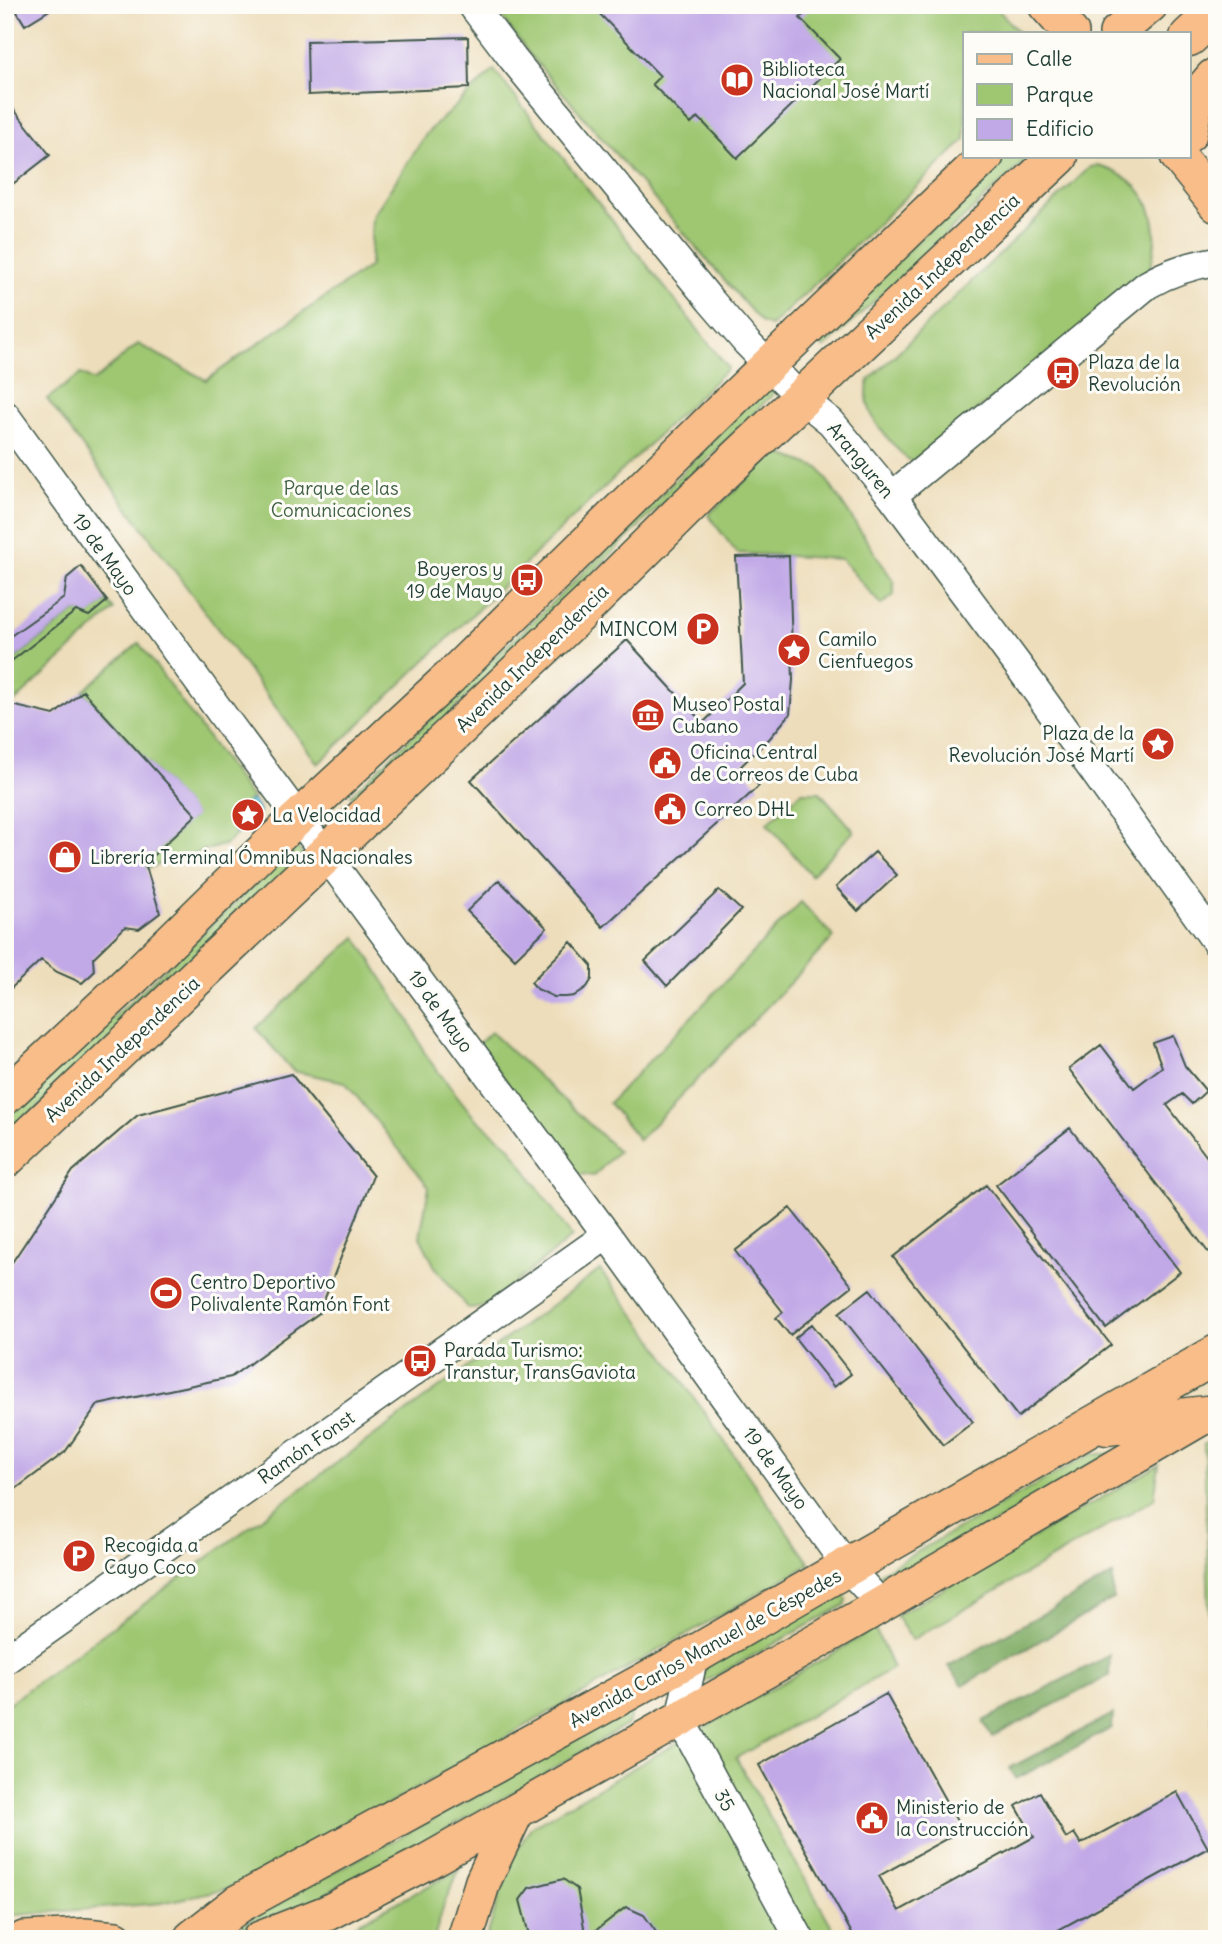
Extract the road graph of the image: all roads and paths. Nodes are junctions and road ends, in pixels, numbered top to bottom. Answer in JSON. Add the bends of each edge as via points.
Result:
{"nodes":[{"id":1,"x":472,"y":5,"type":"edge"},
{"id":2,"x":1046,"y":5,"type":"edge"},
{"id":3,"x":1150,"y":5,"type":"edge"},
{"id":4,"x":1156,"y":5,"type":"edge"},
{"id":5,"x":1217,"y":11,"type":"edge"},
{"id":6,"x":1070,"y":32,"type":"edge"},
{"id":7,"x":1118,"y":32,"type":"edge"},
{"id":8,"x":1178,"y":32,"type":"edge"},
{"id":9,"x":1190,"y":36,"type":"edge"},
{"id":10,"x":1190,"y":46,"type":"edge"},
{"id":11,"x":1215,"y":79,"type":"edge"},
{"id":12,"x":1190,"y":129,"type":"edge"},
{"id":13,"x":1190,"y":149,"type":"edge"},
{"id":14,"x":984,"y":158,"type":"edge"},
{"id":15,"x":1057,"y":158,"type":"edge"},
{"id":16,"x":1180,"y":158,"type":"edge"},
{"id":17,"x":1211,"y":197,"type":"edge"},
{"id":18,"x":1217,"y":261,"type":"edge"},
{"id":19,"x":768,"y":365,"type":"junction"},
{"id":20,"x":801,"y":398,"type":"junction"},
{"id":21,"x":5,"y":415,"type":"edge"},
{"id":22,"x":891,"y":496,"type":"junction"},
{"id":23,"x":299,"y":817,"type":"junction"},
{"id":24,"x":326,"y":855,"type":"junction"},
{"id":25,"x":1217,"y":943,"type":"edge"},
{"id":26,"x":5,"y":1097,"type":"edge"},
{"id":27,"x":5,"y":1160,"type":"edge"},
{"id":28,"x":607,"y":1235,"type":"junction"},
{"id":29,"x":1217,"y":1354,"type":"edge"},
{"id":30,"x":1211,"y":1412,"type":"edge"},
{"id":31,"x":1091,"y":1428,"type":"junction"},
{"id":32,"x":848,"y":1568,"type":"junction"},
{"id":33,"x":880,"y":1603,"type":"junction"},
{"id":34,"x":694,"y":1656,"type":"junction"},
{"id":35,"x":5,"y":1660,"type":"edge"},
{"id":36,"x":680,"y":1719,"type":"junction"},
{"id":37,"x":516,"y":1812,"type":"junction"},
{"id":38,"x":24,"y":1939,"type":"edge"},
{"id":39,"x":117,"y":1939,"type":"edge"},
{"id":40,"x":193,"y":1939,"type":"edge"},
{"id":41,"x":260,"y":1939,"type":"edge"},
{"id":42,"x":465,"y":1939,"type":"edge"},
{"id":43,"x":800,"y":1939,"type":"edge"}],
"edges":[{"from":1,"to":19,"type":"street","name":"Aranguren","via":[[639,216]]},
{"from":2,"to":6,"type":"main road"},
{"from":3,"to":7,"type":"main road"},
{"from":4,"to":8,"type":"main road"},
{"from":5,"to":9,"type":"highway"},
{"from":10,"to":11,"type":"main road"},
{"from":11,"to":12,"type":"main road","via":[[1196,97]]},
{"from":13,"to":17,"type":"main road"},
{"from":14,"to":19,"type":"main road"},
{"from":15,"to":20,"type":"highway","name":"Avenida Independencia"},
{"from":16,"to":17,"type":"main road"},
{"from":18,"to":22,"type":"street","via":[[1196,264],[1147,285]]},
{"from":19,"to":20,"type":"street","name":"Aranguren"},
{"from":19,"to":23,"type":"main road","via":[[458,669]]},
{"from":20,"to":22,"type":"street","name":"Aranguren","via":[[831,422]]},
{"from":20,"to":24,"type":"highway","name":"Avenida Independencia"},
{"from":21,"to":23,"type":"street","name":"19 de Mayo"},
{"from":22,"to":25,"type":"street","name":"Aranguren"},
{"from":23,"to":24,"type":"street","name":"19 de Mayo"},
{"from":23,"to":26,"type":"main road"},
{"from":24,"to":27,"type":"highway","name":"Avenida Independencia"},
{"from":24,"to":28,"type":"street","name":"19 de Mayo"},
{"from":28,"to":32,"type":"street","name":"19 de Mayo"},
{"from":28,"to":35,"type":"street","name":"Ramón Fonst"},
{"from":29,"to":31,"type":"highway","name":"Avenida Carlos Manuel de Céspedes"},
{"from":30,"to":31,"type":"highway"},
{"from":30,"to":33,"type":"main road"},
{"from":31,"to":32,"type":"highway","name":"Avenida Carlos Manuel de Céspedes"},
{"from":32,"to":33,"type":"street","name":"19 de Mayo"},
{"from":32,"to":34,"type":"highway","name":"Avenida Carlos Manuel de Céspedes"},
{"from":33,"to":36,"type":"main road"},
{"from":34,"to":36,"type":"street"},
{"from":34,"to":40,"type":"highway","name":"Avenida Carlos Manuel de Céspedes","via":[[238,1904]]},
{"from":36,"to":37,"type":"main road"},
{"from":36,"to":43,"type":"street","name":"35"},
{"from":37,"to":41,"type":"main road","via":[[327,1913]]},
{"from":37,"to":42,"type":"main road","via":[[483,1881]]},
{"from":38,"to":39,"type":"main road"}]}
